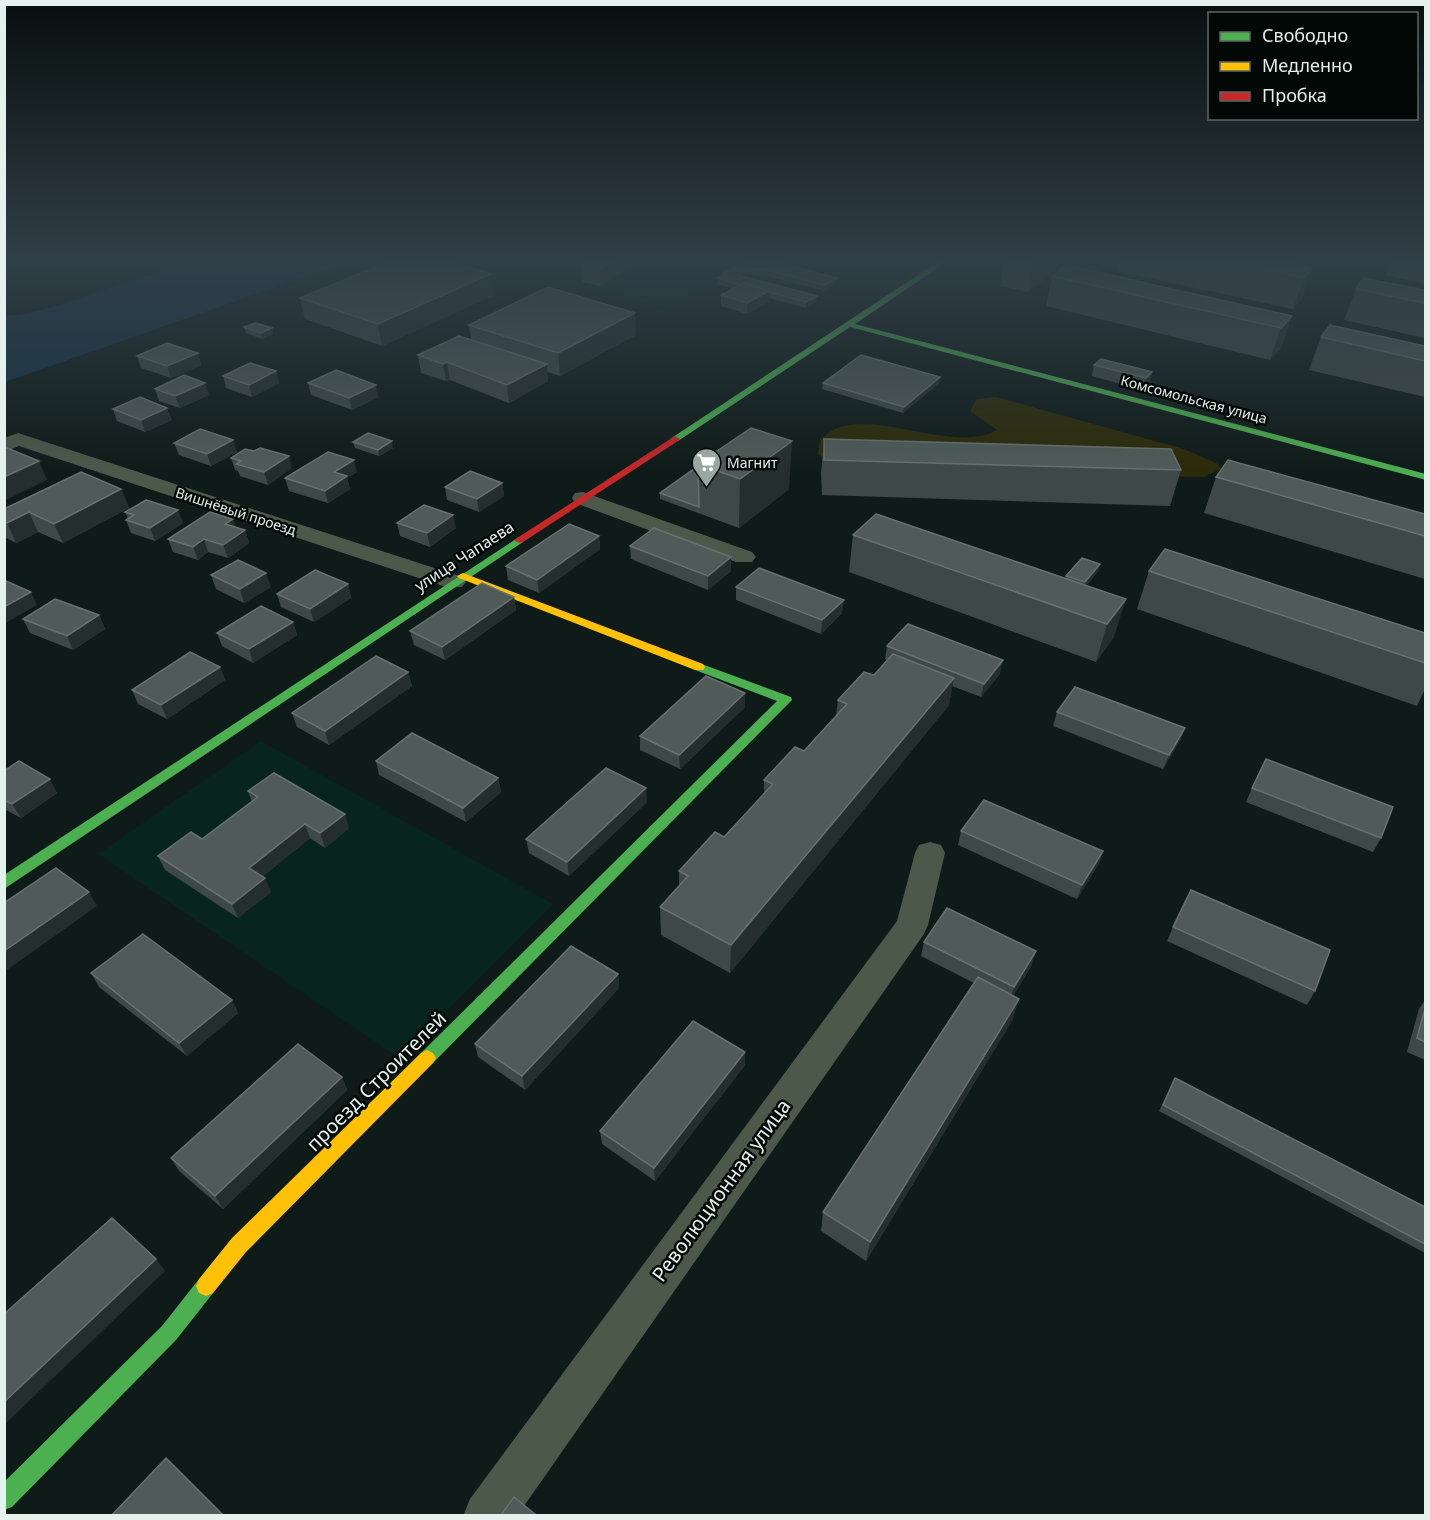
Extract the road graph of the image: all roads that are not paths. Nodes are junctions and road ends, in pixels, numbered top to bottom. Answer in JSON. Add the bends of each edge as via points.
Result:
{"nodes":[{"id":1,"x":841,"y":332,"type":"edge"},
{"id":2,"x":873,"y":332,"type":"edge"},
{"id":3,"x":11,"y":442,"type":"edge"},
{"id":4,"x":1425,"y":477,"type":"edge"},
{"id":5,"x":583,"y":498,"type":"junction"},
{"id":6,"x":744,"y":557,"type":"dead end"},
{"id":7,"x":459,"y":579,"type":"junction"},
{"id":8,"x":930,"y":853,"type":"dead end"},
{"id":9,"x":4,"y":883,"type":"edge"},
{"id":10,"x":4,"y":1499,"type":"edge"},
{"id":11,"x":487,"y":1515,"type":"edge"}],
"edges":[{"from":1,"to":5,"type":"street","name":"улица Чапаева"},
{"from":2,"to":4,"type":"street","name":"Комсомольская улица"},
{"from":3,"to":7,"type":"street","name":"Вишнёвый проезд"},
{"from":5,"to":6,"type":"street"},
{"from":5,"to":7,"type":"street","name":"улица Чапаева"},
{"from":7,"to":9,"type":"street","name":"улица Чапаева"},
{"from":7,"to":10,"type":"street","name":"проезд Строителей","via":[[786,700],[239,1245],[169,1333]]},
{"from":8,"to":11,"type":"street","name":"Революционная улица","via":[[912,925]]}]}
